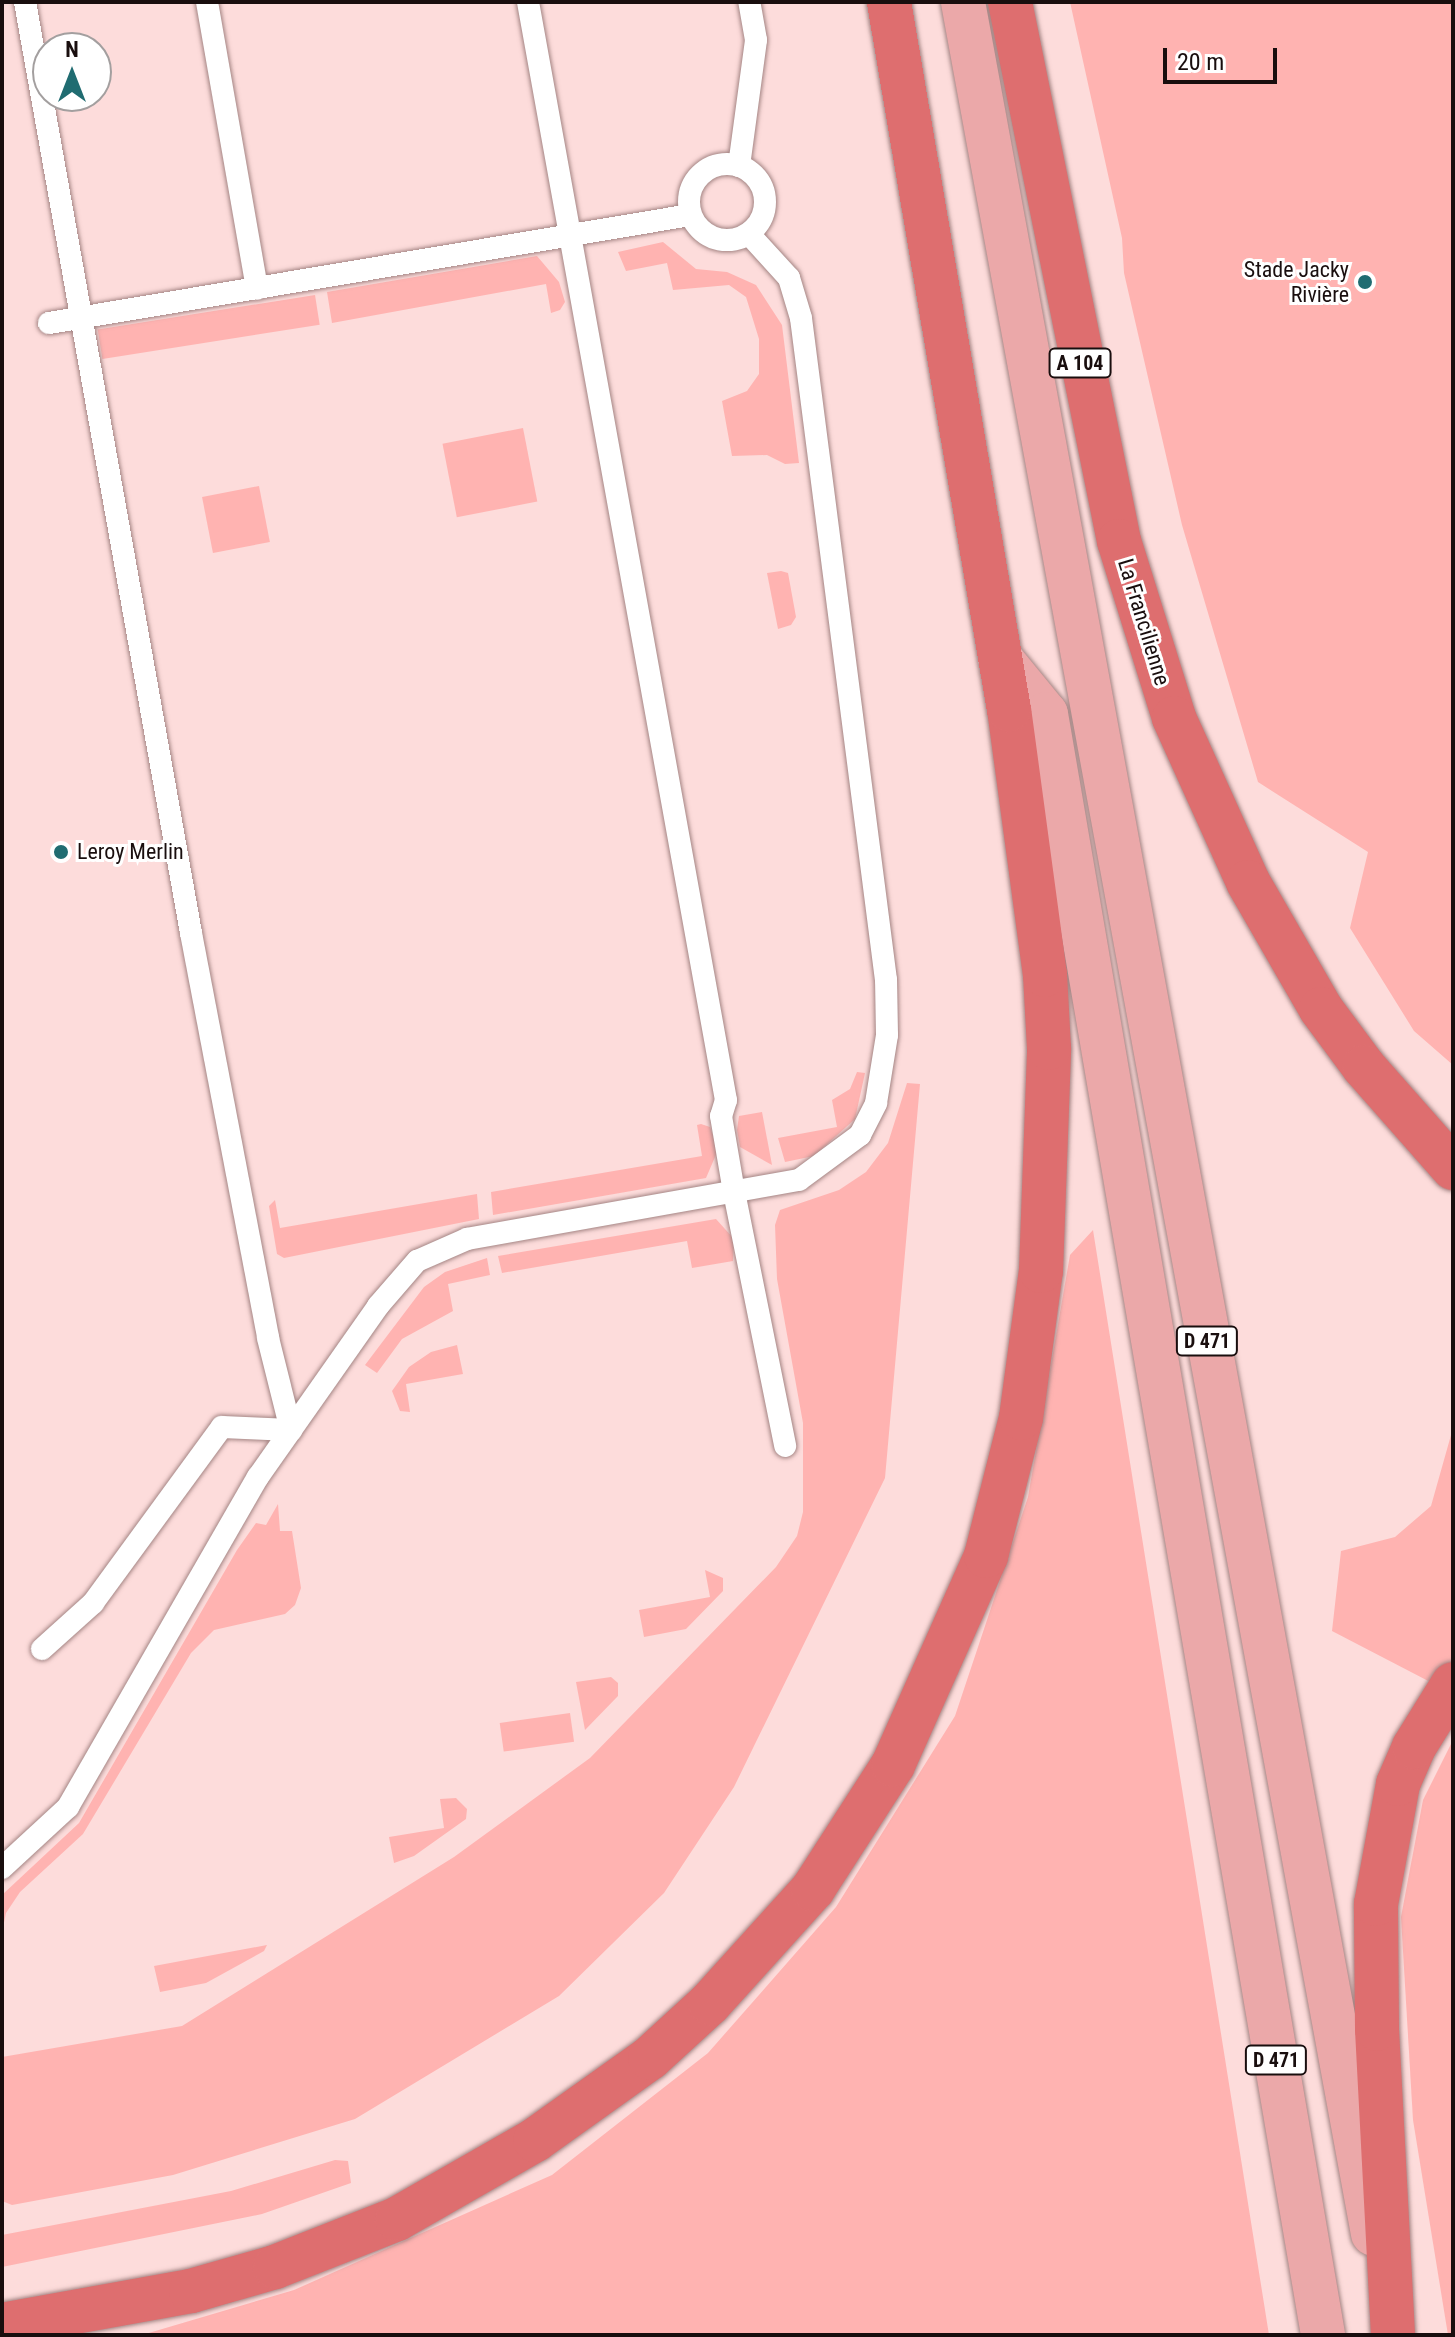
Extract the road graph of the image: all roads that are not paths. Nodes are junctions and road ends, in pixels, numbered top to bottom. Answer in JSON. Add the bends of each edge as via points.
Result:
{"nodes":[{"id":1,"x":25,"y":2,"type":"edge"},
{"id":2,"x":207,"y":2,"type":"edge"},
{"id":3,"x":528,"y":2,"type":"edge"},
{"id":4,"x":749,"y":2,"type":"edge"},
{"id":5,"x":889,"y":2,"type":"edge"},
{"id":6,"x":963,"y":2,"type":"edge"},
{"id":7,"x":1010,"y":2,"type":"edge"},
{"id":8,"x":739,"y":166,"type":"junction"},
{"id":9,"x":690,"y":215,"type":"junction"},
{"id":10,"x":570,"y":234,"type":"junction"},
{"id":11,"x":749,"y":234,"type":"junction"},
{"id":12,"x":257,"y":289,"type":"junction"},
{"id":13,"x":83,"y":318,"type":"junction"},
{"id":14,"x":49,"y":323,"type":"dead end"},
{"id":15,"x":1000,"y":658,"type":"junction"},
{"id":16,"x":1453,"y":1168,"type":"edge"},
{"id":17,"x":734,"y":1192,"type":"junction"},
{"id":18,"x":291,"y":1430,"type":"junction"},
{"id":19,"x":785,"y":1446,"type":"dead end"},
{"id":20,"x":42,"y":1649,"type":"dead end"},
{"id":21,"x":1453,"y":1684,"type":"edge"},
{"id":22,"x":2,"y":1868,"type":"edge"},
{"id":23,"x":2,"y":2325,"type":"edge"},
{"id":24,"x":1323,"y":2335,"type":"edge"},
{"id":25,"x":1392,"y":2335,"type":"edge"}],
"edges":[{"from":1,"to":13,"type":"lane","via":[[64,239]]},
{"from":2,"to":12,"type":"lane"},
{"from":3,"to":10,"type":"lane"},
{"from":4,"to":8,"type":"lane","via":[[756,40]]},
{"from":5,"to":15,"type":"highway"},
{"from":6,"to":25,"type":"main road","number":"D 471"},
{"from":7,"to":16,"type":"highway","name":"La Francilienne","number":"A 104","via":[[1119,541],[1174,718],[1248,882],[1305,983],[1364,1067]]},
{"from":8,"to":9,"type":"lane","via":[[716,165],[695,179]]},
{"from":8,"to":11,"type":"lane","via":[[758,181],[765,203]]},
{"from":9,"to":10,"type":"lane"},
{"from":9,"to":11,"type":"lane","via":[[704,234],[715,239]]},
{"from":10,"to":12,"type":"lane"},
{"from":10,"to":17,"type":"lane","via":[[726,1100],[721,1116]]},
{"from":11,"to":17,"type":"lane","via":[[789,278],[801,318],[886,980],[887,1035],[876,1103],[860,1135],[799,1180]]},
{"from":12,"to":13,"type":"lane"},
{"from":13,"to":14,"type":"lane"},
{"from":13,"to":18,"type":"lane","via":[[255,1276]]},
{"from":15,"to":23,"type":"highway","via":[[1045,975],[1049,1048],[1041,1271],[1021,1418],[986,1556],[893,1765],[813,1889],[710,2003],[650,2058],[535,2140],[397,2219],[275,2267],[191,2291]]},
{"from":15,"to":24,"type":"main road","number":"D 471","via":[[1046,714]]},
{"from":17,"to":18,"type":"lane","via":[[441,1247],[417,1261],[378,1306]]},
{"from":17,"to":19,"type":"lane"},
{"from":18,"to":20,"type":"lane","via":[[222,1427],[93,1603]]},
{"from":18,"to":22,"type":"lane","via":[[246,1496],[68,1807]]},
{"from":21,"to":25,"type":"highway","via":[[1398,1784],[1376,1904]]}]}
